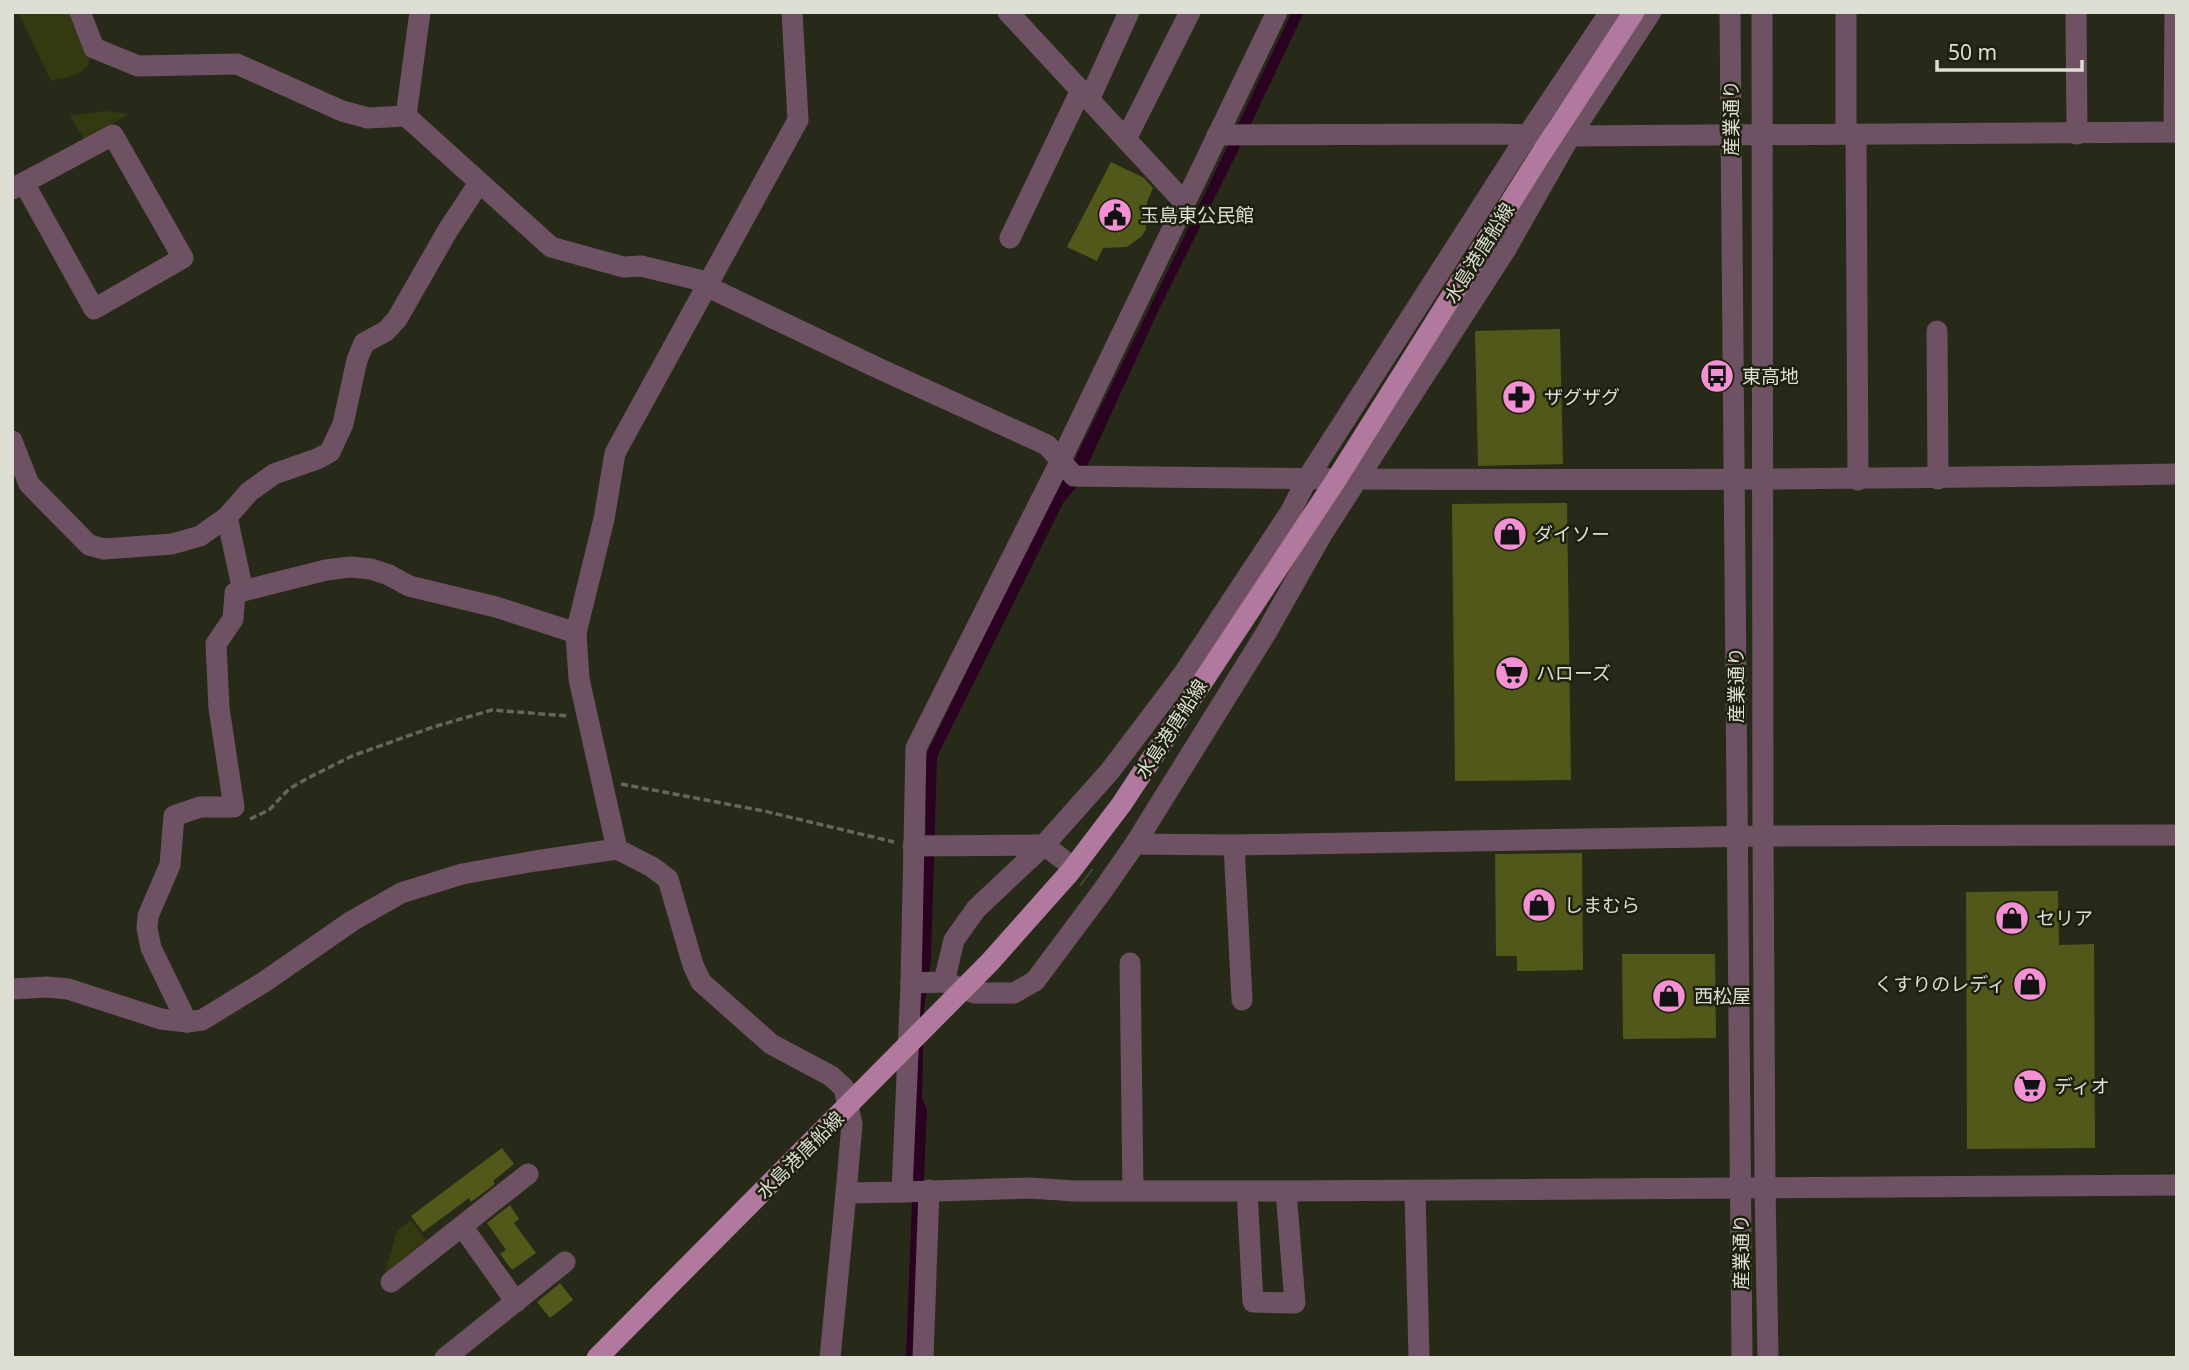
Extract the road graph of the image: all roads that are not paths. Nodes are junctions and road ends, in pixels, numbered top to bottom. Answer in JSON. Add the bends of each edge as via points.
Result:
{"nodes":[{"id":1,"x":80,"y":12,"type":"edge"},
{"id":2,"x":420,"y":12,"type":"edge"},
{"id":3,"x":792,"y":12,"type":"edge"},
{"id":4,"x":1008,"y":12,"type":"edge"},
{"id":5,"x":1129,"y":12,"type":"edge"},
{"id":6,"x":1190,"y":12,"type":"edge"},
{"id":7,"x":1277,"y":12,"type":"edge"},
{"id":8,"x":1610,"y":12,"type":"edge"},
{"id":9,"x":1634,"y":12,"type":"edge"},
{"id":10,"x":1651,"y":12,"type":"edge"},
{"id":11,"x":1730,"y":12,"type":"edge"},
{"id":12,"x":1762,"y":12,"type":"edge"},
{"id":13,"x":1846,"y":12,"type":"edge"},
{"id":14,"x":2076,"y":12,"type":"edge"},
{"id":15,"x":2175,"y":12,"type":"edge"},
{"id":16,"x":1085,"y":95,"type":"junction"},
{"id":17,"x":406,"y":116,"type":"junction"},
{"id":18,"x":2176,"y":132,"type":"edge"},
{"id":19,"x":1731,"y":134,"type":"junction"},
{"id":20,"x":1851,"y":134,"type":"junction"},
{"id":21,"x":2077,"y":134,"type":"junction"},
{"id":22,"x":1217,"y":135,"type":"junction"},
{"id":23,"x":1762,"y":135,"type":"junction"},
{"id":24,"x":1527,"y":136,"type":"junction"},
{"id":25,"x":1570,"y":136,"type":"junction"},
{"id":26,"x":1126,"y":139,"type":"junction"},
{"id":27,"x":479,"y":183,"type":"junction"},
{"id":28,"x":18,"y":186,"type":"edge"},
{"id":29,"x":1184,"y":202,"type":"junction"},
{"id":30,"x":1010,"y":238,"type":"dead end"},
{"id":31,"x":708,"y":286,"type":"junction"},
{"id":32,"x":1937,"y":331,"type":"dead end"},
{"id":33,"x":12,"y":441,"type":"edge"},
{"id":34,"x":1060,"y":461,"type":"junction"},
{"id":35,"x":2177,"y":474,"type":"edge"},
{"id":36,"x":1307,"y":479,"type":"junction"},
{"id":37,"x":1359,"y":479,"type":"junction"},
{"id":38,"x":1736,"y":479,"type":"junction"},
{"id":39,"x":1938,"y":479,"type":"junction"},
{"id":40,"x":1336,"y":480,"type":"junction"},
{"id":41,"x":1763,"y":480,"type":"junction"},
{"id":42,"x":1858,"y":480,"type":"junction"},
{"id":43,"x":227,"y":517,"type":"junction"},
{"id":44,"x":243,"y":591,"type":"junction"},
{"id":45,"x":576,"y":633,"type":"junction"},
{"id":46,"x":2177,"y":835,"type":"edge"},
{"id":47,"x":1737,"y":836,"type":"junction"},
{"id":48,"x":1763,"y":836,"type":"junction"},
{"id":49,"x":1135,"y":844,"type":"junction"},
{"id":50,"x":1234,"y":845,"type":"junction"},
{"id":51,"x":913,"y":846,"type":"junction"},
{"id":52,"x":617,"y":849,"type":"junction"},
{"id":53,"x":1053,"y":852,"type":"junction"},
{"id":54,"x":1130,"y":963,"type":"dead end"},
{"id":55,"x":944,"y":982,"type":"junction"},
{"id":56,"x":911,"y":983,"type":"junction"},
{"id":57,"x":12,"y":989,"type":"edge"},
{"id":58,"x":1242,"y":1000,"type":"dead end"},
{"id":59,"x":187,"y":1022,"type":"junction"},
{"id":60,"x":528,"y":1174,"type":"dead end"},
{"id":61,"x":2177,"y":1185,"type":"edge"},
{"id":62,"x":1741,"y":1188,"type":"junction"},
{"id":63,"x":1765,"y":1188,"type":"junction"},
{"id":64,"x":929,"y":1190,"type":"junction"},
{"id":65,"x":1133,"y":1191,"type":"junction"},
{"id":66,"x":1247,"y":1191,"type":"junction"},
{"id":67,"x":1286,"y":1191,"type":"junction"},
{"id":68,"x":1415,"y":1191,"type":"junction"},
{"id":69,"x":902,"y":1192,"type":"junction"},
{"id":70,"x":846,"y":1193,"type":"junction"},
{"id":71,"x":462,"y":1226,"type":"junction"},
{"id":72,"x":565,"y":1262,"type":"dead end"},
{"id":73,"x":391,"y":1282,"type":"dead end"},
{"id":74,"x":516,"y":1302,"type":"junction"},
{"id":75,"x":445,"y":1358,"type":"edge"},
{"id":76,"x":597,"y":1358,"type":"edge"},
{"id":77,"x":830,"y":1358,"type":"edge"},
{"id":78,"x":923,"y":1358,"type":"edge"},
{"id":79,"x":1419,"y":1358,"type":"edge"},
{"id":80,"x":1742,"y":1358,"type":"edge"},
{"id":81,"x":1769,"y":1358,"type":"edge"}],
"edges":[{"from":1,"to":17,"type":"street","via":[[94,48],[123,62],[138,66],[237,64],[342,111],[368,118]]},
{"from":2,"to":17,"type":"street"},
{"from":3,"to":31,"type":"street","via":[[797,120]]},
{"from":4,"to":16,"type":"street"},
{"from":5,"to":16,"type":"street"},
{"from":6,"to":26,"type":"street"},
{"from":7,"to":22,"type":"street"},
{"from":8,"to":24,"type":"street"},
{"from":9,"to":40,"type":"main road","name":"水島港唐船線"},
{"from":10,"to":25,"type":"street"},
{"from":11,"to":19,"type":"street","name":"産業通り"},
{"from":12,"to":23,"type":"street","name":"産業通り"},
{"from":13,"to":20,"type":"street"},
{"from":14,"to":21,"type":"street"},
{"from":15,"to":18,"type":"street"},
{"from":16,"to":26,"type":"street"},
{"from":16,"to":30,"type":"street"},
{"from":17,"to":27,"type":"street"},
{"from":18,"to":21,"type":"street"},
{"from":19,"to":23,"type":"street"},
{"from":19,"to":25,"type":"street"},
{"from":19,"to":38,"type":"street","name":"産業通り"},
{"from":20,"to":21,"type":"street"},
{"from":20,"to":23,"type":"street"},
{"from":20,"to":42,"type":"street"},
{"from":22,"to":24,"type":"street"},
{"from":22,"to":29,"type":"street"},
{"from":23,"to":41,"type":"street","name":"産業通り"},
{"from":24,"to":25,"type":"street"},
{"from":24,"to":36,"type":"street"},
{"from":25,"to":37,"type":"street","via":[[1507,249]]},
{"from":26,"to":29,"type":"street"},
{"from":27,"to":31,"type":"street","via":[[551,247],[623,267],[641,266],[699,280]]},
{"from":27,"to":43,"type":"street","via":[[397,319],[364,343],[343,424],[330,452],[274,474],[249,492]]},
{"from":28,"to":28,"type":"street","via":[[113,135],[183,258],[93,309]]},
{"from":29,"to":34,"type":"street"},
{"from":31,"to":34,"type":"street","via":[[1046,444]]},
{"from":31,"to":45,"type":"street","via":[[615,453]]},
{"from":32,"to":39,"type":"street"},
{"from":33,"to":43,"type":"street","via":[[29,484],[89,545],[104,549],[172,544],[200,536]]},
{"from":34,"to":36,"type":"street","via":[[1074,476]]},
{"from":34,"to":51,"type":"street","via":[[916,748]]},
{"from":35,"to":39,"type":"street"},
{"from":36,"to":40,"type":"street"},
{"from":36,"to":53,"type":"street","via":[[1291,511],[1184,673]]},
{"from":37,"to":38,"type":"street"},
{"from":37,"to":40,"type":"street"},
{"from":37,"to":49,"type":"street"},
{"from":38,"to":41,"type":"street"},
{"from":38,"to":47,"type":"street","name":"産業通り"},
{"from":39,"to":42,"type":"street"},
{"from":40,"to":76,"type":"main road","name":"水島港唐船線","via":[[1121,806],[1070,872],[990,962]]},
{"from":41,"to":42,"type":"street"},
{"from":41,"to":48,"type":"street","name":"産業通り"},
{"from":43,"to":44,"type":"street"},
{"from":44,"to":45,"type":"street","via":[[326,570],[370,569],[409,586]]},
{"from":44,"to":59,"type":"street","via":[[235,593],[233,619],[216,644],[219,708],[234,807],[200,807],[174,816],[170,866],[148,916],[148,938]]},
{"from":45,"to":52,"type":"street","via":[[579,679]]},
{"from":46,"to":48,"type":"street"},
{"from":47,"to":48,"type":"street"},
{"from":47,"to":50,"type":"street"},
{"from":47,"to":62,"type":"street","name":"産業通り"},
{"from":48,"to":63,"type":"street","name":"産業通り"},
{"from":49,"to":50,"type":"street"},
{"from":49,"to":55,"type":"street","via":[[1095,885],[1035,981],[1014,993],[975,993]]},
{"from":50,"to":58,"type":"street"},
{"from":51,"to":53,"type":"street"},
{"from":51,"to":56,"type":"street"},
{"from":52,"to":59,"type":"street","via":[[462,874],[401,893],[202,1020]]},
{"from":52,"to":70,"type":"street","via":[[668,879],[701,982],[771,1044],[831,1076],[844,1088],[852,1124]]},
{"from":53,"to":55,"type":"street","via":[[976,909],[954,940]]},
{"from":54,"to":65,"type":"street"},
{"from":55,"to":56,"type":"street"},
{"from":56,"to":69,"type":"street"},
{"from":57,"to":59,"type":"street","via":[[68,989],[161,1019]]},
{"from":60,"to":71,"type":"street"},
{"from":61,"to":63,"type":"street"},
{"from":62,"to":63,"type":"street"},
{"from":62,"to":68,"type":"street"},
{"from":62,"to":80,"type":"street","name":"産業通り"},
{"from":63,"to":81,"type":"street","name":"産業通り"},
{"from":64,"to":65,"type":"street"},
{"from":64,"to":69,"type":"street"},
{"from":64,"to":78,"type":"street"},
{"from":65,"to":66,"type":"street"},
{"from":66,"to":67,"type":"street"},
{"from":66,"to":67,"type":"street","via":[[1253,1302],[1296,1303]]},
{"from":67,"to":68,"type":"street"},
{"from":68,"to":79,"type":"street"},
{"from":69,"to":70,"type":"street"},
{"from":70,"to":77,"type":"street"},
{"from":71,"to":73,"type":"street"},
{"from":71,"to":74,"type":"street"},
{"from":72,"to":74,"type":"street"},
{"from":74,"to":75,"type":"street"}]}
